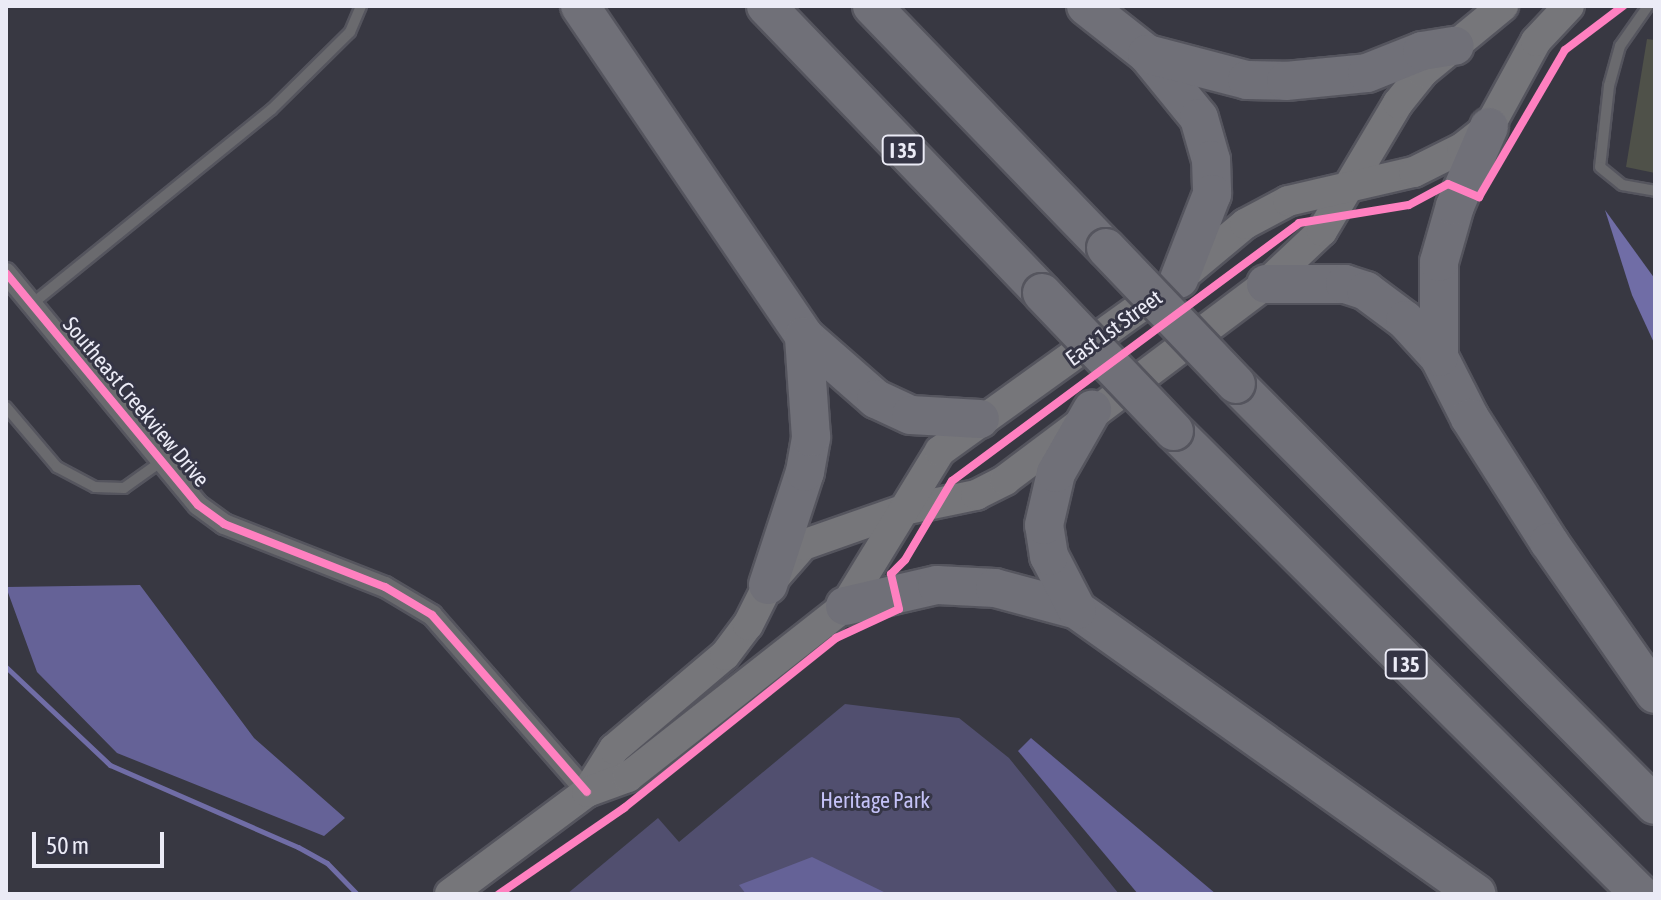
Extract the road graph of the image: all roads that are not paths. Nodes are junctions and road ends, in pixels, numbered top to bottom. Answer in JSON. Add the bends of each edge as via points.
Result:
{"nodes":[{"id":1,"x":361,"y":6,"type":"edge"},
{"id":2,"x":580,"y":6,"type":"edge"},
{"id":3,"x":766,"y":6,"type":"edge"},
{"id":4,"x":872,"y":6,"type":"edge"},
{"id":5,"x":1086,"y":6,"type":"edge"},
{"id":6,"x":1503,"y":6,"type":"edge"},
{"id":7,"x":1569,"y":6,"type":"edge"},
{"id":8,"x":1648,"y":6,"type":"edge"},
{"id":9,"x":1455,"y":46,"type":"junction"},
{"id":10,"x":1147,"y":54,"type":"junction"},
{"id":11,"x":1489,"y":127,"type":"junction"},
{"id":12,"x":1352,"y":186,"type":"junction"},
{"id":13,"x":1655,"y":191,"type":"edge"},
{"id":14,"x":6,"y":273,"type":"edge"},
{"id":15,"x":1179,"y":279,"type":"junction"},
{"id":16,"x":1266,"y":284,"type":"junction"},
{"id":17,"x":32,"y":304,"type":"junction"},
{"id":18,"x":804,"y":336,"type":"junction"},
{"id":19,"x":1439,"y":357,"type":"junction"},
{"id":20,"x":6,"y":407,"type":"edge"},
{"id":21,"x":1092,"y":410,"type":"junction"},
{"id":22,"x":980,"y":419,"type":"junction"},
{"id":23,"x":162,"y":461,"type":"junction"},
{"id":24,"x":903,"y":510,"type":"junction"},
{"id":25,"x":768,"y":585,"type":"junction"},
{"id":26,"x":845,"y":606,"type":"junction"},
{"id":27,"x":1077,"y":610,"type":"junction"},
{"id":28,"x":1655,"y":694,"type":"edge"},
{"id":29,"x":587,"y":792,"type":"junction"},
{"id":30,"x":1655,"y":805,"type":"edge"},
{"id":31,"x":454,"y":891,"type":"edge"},
{"id":32,"x":1476,"y":894,"type":"edge"},
{"id":33,"x":1640,"y":894,"type":"edge"}],
"edges":[{"from":1,"to":17,"type":"lane","via":[[350,32],[271,110]]},
{"from":2,"to":18,"type":"highway"},
{"from":3,"to":33,"type":"highway","number":"I 35","bridge":true,"via":[[1174,431]]},
{"from":4,"to":30,"type":"highway","bridge":true,"via":[[1236,384]]},
{"from":5,"to":10,"type":"highway"},
{"from":6,"to":9,"type":"main road","name":"East 1st Street"},
{"from":7,"to":11,"type":"main road","name":"East 1st Street","via":[[1536,41]]},
{"from":8,"to":13,"type":"lane","via":[[1620,46],[1609,86],[1600,167],[1622,185]]},
{"from":9,"to":10,"type":"highway","via":[[1422,51],[1367,73],[1286,81],[1247,80]]},
{"from":9,"to":12,"type":"main road","name":"East 1st Street","via":[[1398,103]]},
{"from":10,"to":15,"type":"highway","via":[[1199,118],[1211,160],[1212,194]]},
{"from":11,"to":12,"type":"main road","name":"East 1st Street","via":[[1462,148],[1414,172]]},
{"from":11,"to":19,"type":"highway","via":[[1455,206],[1439,262]]},
{"from":12,"to":15,"type":"main road","name":"East 1st Street","via":[[1288,201],[1245,224]]},
{"from":12,"to":16,"type":"main road","name":"East 1st Street","via":[[1322,231]]},
{"from":14,"to":17,"type":"street","name":"Southeast Creekview Drive"},
{"from":15,"to":22,"type":"main road","name":"East 1st Street"},
{"from":16,"to":19,"type":"highway","via":[[1332,283],[1366,291],[1405,320]]},
{"from":16,"to":21,"type":"main road","name":"East 1st Street"},
{"from":17,"to":23,"type":"street","name":"Southeast Creekview Drive"},
{"from":18,"to":22,"type":"highway","via":[[876,399],[911,415]]},
{"from":18,"to":25,"type":"highway","via":[[811,437],[805,472]]},
{"from":19,"to":28,"type":"highway","via":[[1533,517]]},
{"from":20,"to":23,"type":"lane","via":[[57,467],[95,487],[124,488]]},
{"from":21,"to":24,"type":"main road","name":"East 1st Street","via":[[1030,461],[976,495]]},
{"from":21,"to":27,"type":"highway","via":[[1056,473],[1044,525],[1049,556]]},
{"from":22,"to":24,"type":"main road","name":"East 1st Street","via":[[940,451]]},
{"from":23,"to":29,"type":"street","name":"Southeast Creekview Drive","via":[[198,505],[224,524],[385,587],[432,615]]},
{"from":24,"to":25,"type":"main road","name":"East 1st Street","via":[[803,545]]},
{"from":24,"to":26,"type":"main road","name":"East 1st Street"},
{"from":25,"to":29,"type":"main road","name":"East 1st Street","via":[[725,655],[614,749]]},
{"from":26,"to":27,"type":"highway","via":[[937,585],[995,588]]},
{"from":26,"to":29,"type":"main road","name":"East 1st Street","via":[[628,777]]},
{"from":27,"to":32,"type":"highway"},
{"from":29,"to":31,"type":"main road","name":"East 1st Street"}]}
